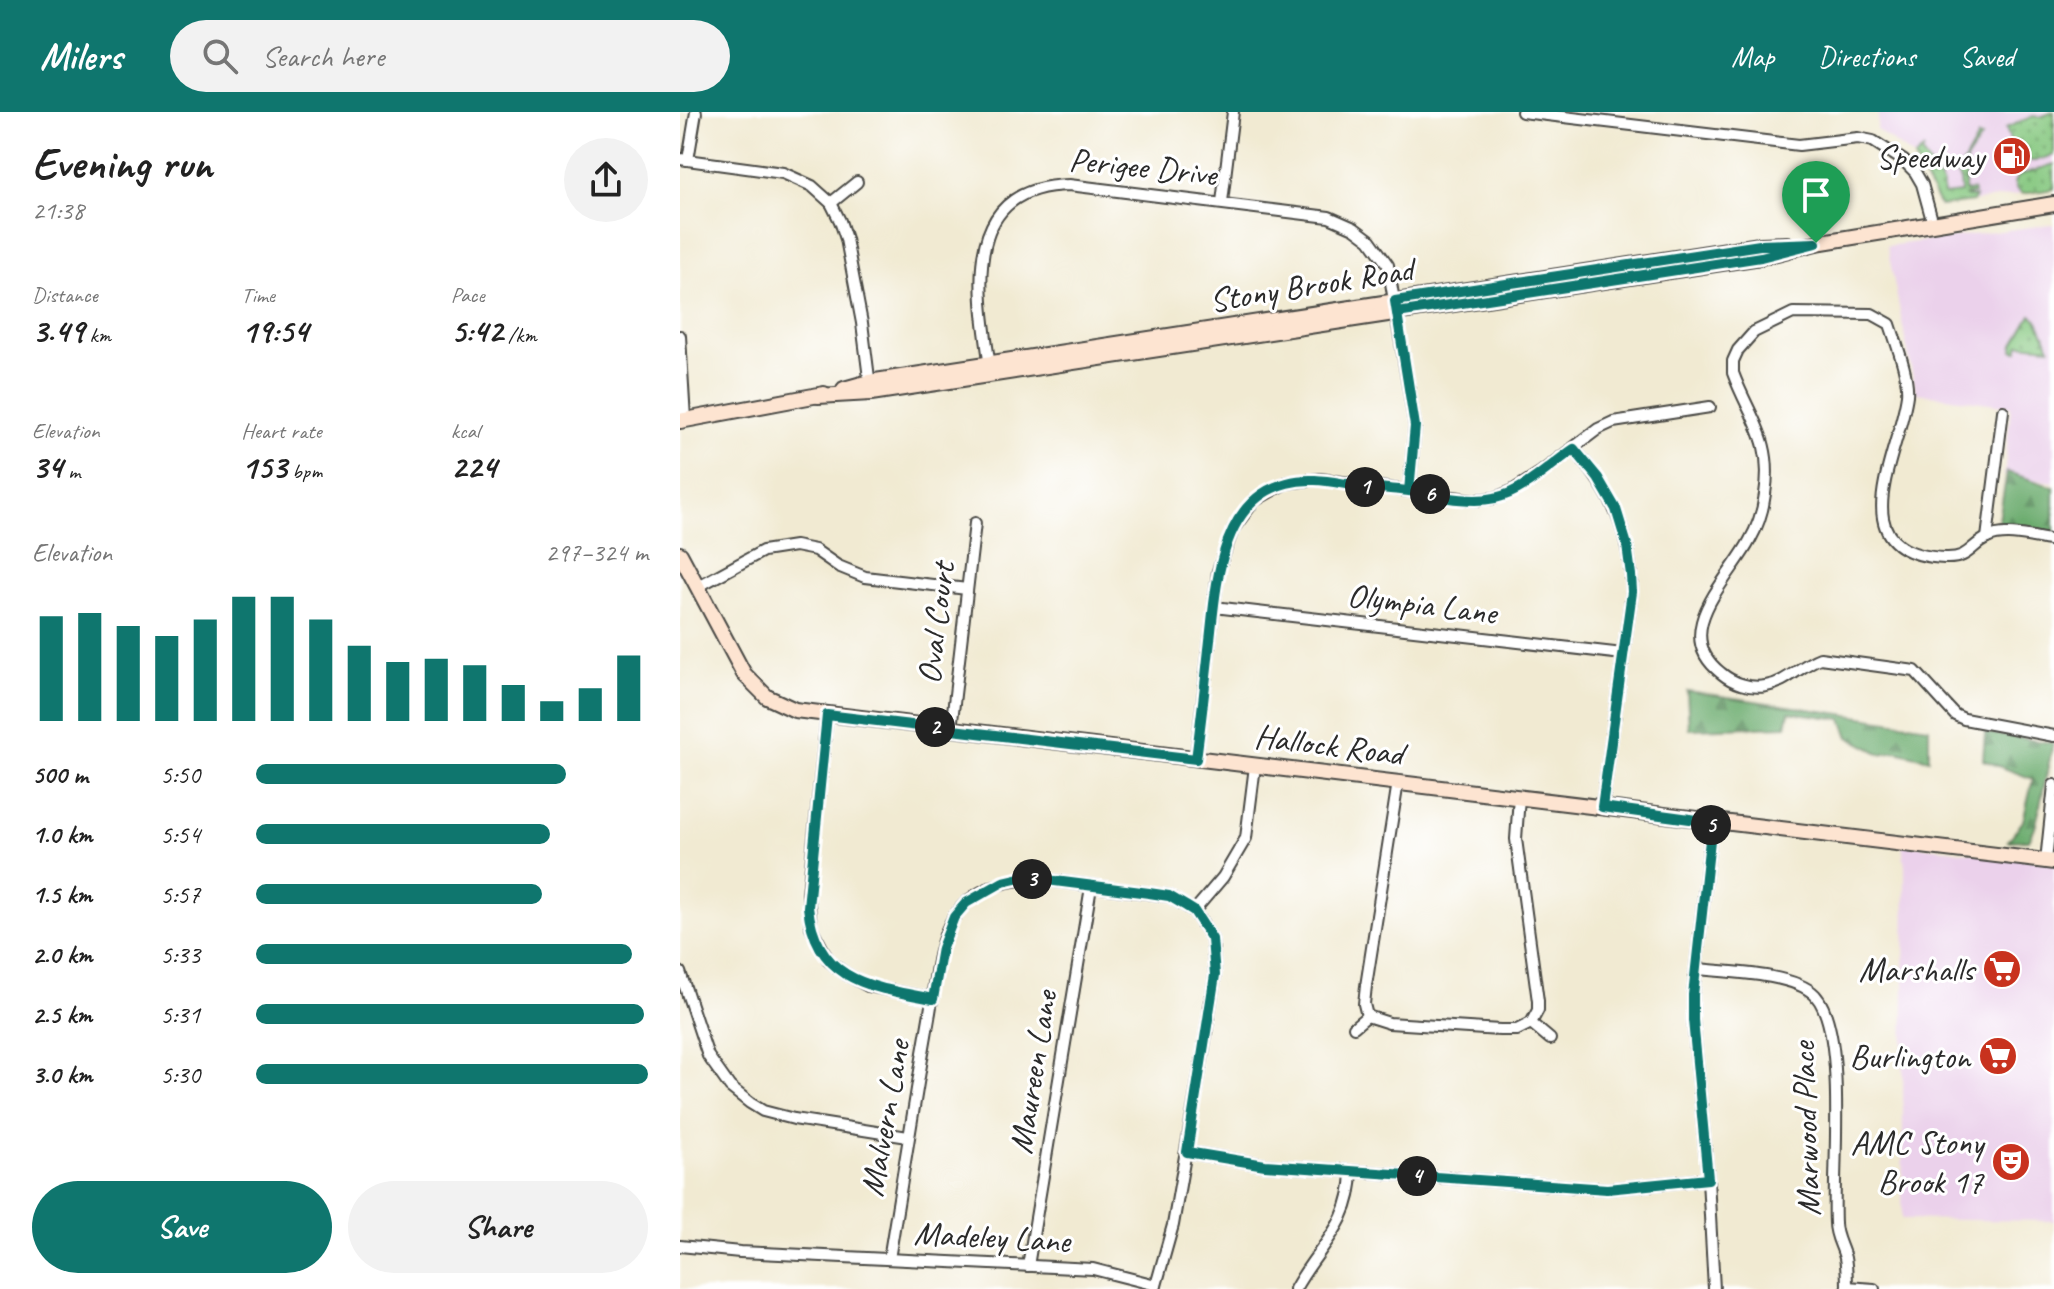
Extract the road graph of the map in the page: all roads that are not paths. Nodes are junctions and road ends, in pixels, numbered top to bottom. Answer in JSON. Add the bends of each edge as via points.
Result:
{"nodes":[{"id":1,"x":696,"y":112,"type":"edge"},
{"id":2,"x":1233,"y":112,"type":"edge"},
{"id":3,"x":1522,"y":112,"type":"edge"},
{"id":4,"x":684,"y":160,"type":"edge"},
{"id":5,"x":857,"y":182,"type":"dead end"},
{"id":6,"x":1222,"y":202,"type":"junction"},
{"id":7,"x":831,"y":203,"type":"junction"},
{"id":8,"x":2054,"y":204,"type":"edge"},
{"id":9,"x":1933,"y":224,"type":"junction"},
{"id":10,"x":1396,"y":307,"type":"junction"},
{"id":11,"x":680,"y":336,"type":"edge"},
{"id":12,"x":991,"y":369,"type":"junction"},
{"id":13,"x":870,"y":388,"type":"junction"},
{"id":14,"x":1710,"y":407,"type":"dead end"},
{"id":15,"x":2003,"y":411,"type":"dead end"},
{"id":16,"x":683,"y":420,"type":"edge"},
{"id":17,"x":1574,"y":449,"type":"junction"},
{"id":18,"x":1409,"y":491,"type":"junction"},
{"id":19,"x":975,"y":523,"type":"dead end"},
{"id":20,"x":1987,"y":538,"type":"junction"},
{"id":21,"x":2054,"y":541,"type":"edge"},
{"id":22,"x":680,"y":554,"type":"edge"},
{"id":23,"x":697,"y":587,"type":"junction"},
{"id":24,"x":967,"y":589,"type":"junction"},
{"id":25,"x":1214,"y":607,"type":"junction"},
{"id":26,"x":1623,"y":654,"type":"junction"},
{"id":27,"x":827,"y":715,"type":"junction"},
{"id":28,"x":951,"y":729,"type":"junction"},
{"id":29,"x":2054,"y":736,"type":"edge"},
{"id":30,"x":1196,"y":759,"type":"junction"},
{"id":31,"x":1255,"y":766,"type":"junction"},
{"id":32,"x":1398,"y":782,"type":"junction"},
{"id":33,"x":2054,"y":785,"type":"edge"},
{"id":34,"x":1519,"y":797,"type":"junction"},
{"id":35,"x":1602,"y":807,"type":"junction"},
{"id":36,"x":1712,"y":822,"type":"junction"},
{"id":37,"x":2050,"y":861,"type":"edge"},
{"id":38,"x":1091,"y":887,"type":"junction"},
{"id":39,"x":1194,"y":911,"type":"junction"},
{"id":40,"x":1697,"y":969,"type":"junction"},
{"id":41,"x":680,"y":972,"type":"edge"},
{"id":42,"x":933,"y":999,"type":"junction"},
{"id":43,"x":1367,"y":1016,"type":"junction"},
{"id":44,"x":1531,"y":1023,"type":"junction"},
{"id":45,"x":1354,"y":1027,"type":"dead end"},
{"id":46,"x":1550,"y":1039,"type":"dead end"},
{"id":47,"x":908,"y":1137,"type":"junction"},
{"id":48,"x":1187,"y":1152,"type":"junction"},
{"id":49,"x":1352,"y":1171,"type":"junction"},
{"id":50,"x":1708,"y":1179,"type":"junction"},
{"id":51,"x":680,"y":1246,"type":"edge"},
{"id":52,"x":889,"y":1259,"type":"junction"},
{"id":53,"x":1028,"y":1266,"type":"junction"},
{"id":54,"x":1156,"y":1287,"type":"edge"},
{"id":55,"x":1847,"y":1288,"type":"edge"},
{"id":56,"x":1295,"y":1289,"type":"edge"},
{"id":57,"x":1714,"y":1289,"type":"edge"},
{"id":58,"x":1874,"y":1289,"type":"edge"}],
"edges":[{"from":1,"to":4,"type":"street"},
{"from":2,"to":6,"type":"street"},
{"from":3,"to":9,"type":"street","via":[[1799,145],[1873,141],[1915,172]]},
{"from":4,"to":7,"type":"street","via":[[783,173],[800,178]]},
{"from":5,"to":7,"type":"street"},
{"from":6,"to":10,"type":"street","name":"Perigee Drive","via":[[1317,214],[1354,228],[1388,265]]},
{"from":6,"to":12,"type":"street","name":"Perigee Drive","via":[[1069,185],[1035,188],[1012,199],[989,231],[984,254],[980,296]]},
{"from":7,"to":13,"type":"street","via":[[846,239]]},
{"from":8,"to":9,"type":"street","name":"Stony Brook Road"},
{"from":9,"to":10,"type":"street","name":"Stony Brook Road","via":[[1816,243],[1760,245]]},
{"from":10,"to":12,"type":"street","name":"Stony Brook Road"},
{"from":10,"to":18,"type":"street","name":"Perigee Drive","via":[[1415,426]]},
{"from":11,"to":16,"type":"street"},
{"from":12,"to":13,"type":"street","name":"Stony Brook Road"},
{"from":13,"to":16,"type":"street","name":"Stony Brook Road"},
{"from":14,"to":17,"type":"street","via":[[1613,422]]},
{"from":15,"to":20,"type":"street"},
{"from":17,"to":18,"type":"street","via":[[1495,498]]},
{"from":17,"to":26,"type":"street","via":[[1607,491],[1627,545],[1632,592]]},
{"from":18,"to":25,"type":"street","via":[[1320,479],[1274,487],[1254,501],[1233,529],[1218,571]]},
{"from":19,"to":24,"type":"street","name":"Oval Court"},
{"from":20,"to":21,"type":"street","via":[[2018,535]]},
{"from":20,"to":29,"type":"street","via":[[1966,555],[1946,558],[1909,552],[1884,527],[1884,479],[1908,392],[1890,324],[1872,314],[1793,313],[1754,332],[1738,350],[1733,373],[1764,438],[1766,493],[1750,541],[1711,597],[1700,627],[1712,665],[1751,687],[1780,682],[1820,658],[1915,671],[1955,715]]},
{"from":22,"to":23,"type":"street","name":"Hallock Road"},
{"from":23,"to":24,"type":"street","via":[[763,551],[795,546],[815,550],[865,577]]},
{"from":23,"to":27,"type":"street","name":"Hallock Road","via":[[754,687],[787,708]]},
{"from":24,"to":28,"type":"street","name":"Oval Court"},
{"from":25,"to":26,"type":"street","name":"Olympia Lane"},
{"from":25,"to":30,"type":"street"},
{"from":26,"to":35,"type":"street"},
{"from":27,"to":28,"type":"street","name":"Hallock Road"},
{"from":27,"to":42,"type":"street","via":[[808,894],[811,927],[829,961],[846,974],[868,986]]},
{"from":28,"to":30,"type":"street","name":"Hallock Road"},
{"from":30,"to":31,"type":"street","name":"Hallock Road"},
{"from":31,"to":32,"type":"street","name":"Hallock Road"},
{"from":31,"to":39,"type":"street","via":[[1246,838]]},
{"from":32,"to":34,"type":"street","name":"Hallock Road"},
{"from":32,"to":43,"type":"street","via":[[1366,986]]},
{"from":33,"to":37,"type":"street"},
{"from":34,"to":35,"type":"street","name":"Hallock Road"},
{"from":34,"to":44,"type":"street","via":[[1516,839],[1538,1001]]},
{"from":35,"to":36,"type":"street","name":"Hallock Road"},
{"from":36,"to":37,"type":"street","name":"Hallock Road"},
{"from":36,"to":40,"type":"street"},
{"from":38,"to":39,"type":"street","name":"Malvern Lane","via":[[1169,896]]},
{"from":38,"to":42,"type":"street","name":"Malvern Lane","via":[[1020,878],[992,886],[966,903],[949,925]]},
{"from":38,"to":53,"type":"street","name":"Maureen Lane"},
{"from":39,"to":48,"type":"street","via":[[1212,939],[1215,975]]},
{"from":40,"to":50,"type":"street","via":[[1693,1020]]},
{"from":40,"to":55,"type":"street","name":"Marwood Place","via":[[1803,987],[1815,995],[1827,1018],[1835,1053],[1835,1227]]},
{"from":41,"to":47,"type":"street","via":[[708,1056],[730,1087],[750,1103],[794,1119]]},
{"from":42,"to":47,"type":"street","name":"Malvern Lane"},
{"from":43,"to":44,"type":"street","via":[[1382,1022],[1500,1030]]},
{"from":43,"to":45,"type":"street"},
{"from":44,"to":46,"type":"street"},
{"from":47,"to":52,"type":"street","name":"Malvern Lane"},
{"from":48,"to":49,"type":"street","via":[[1238,1162]]},
{"from":48,"to":54,"type":"street"},
{"from":49,"to":50,"type":"street","via":[[1607,1189]]},
{"from":49,"to":56,"type":"street","via":[[1343,1217]]},
{"from":50,"to":57,"type":"street"},
{"from":51,"to":52,"type":"street","name":"Madeley Lane"},
{"from":52,"to":53,"type":"street","name":"Madeley Lane"},
{"from":53,"to":54,"type":"street","name":"Madeley Lane","via":[[1093,1269]]},
{"from":55,"to":58,"type":"street"}]}
